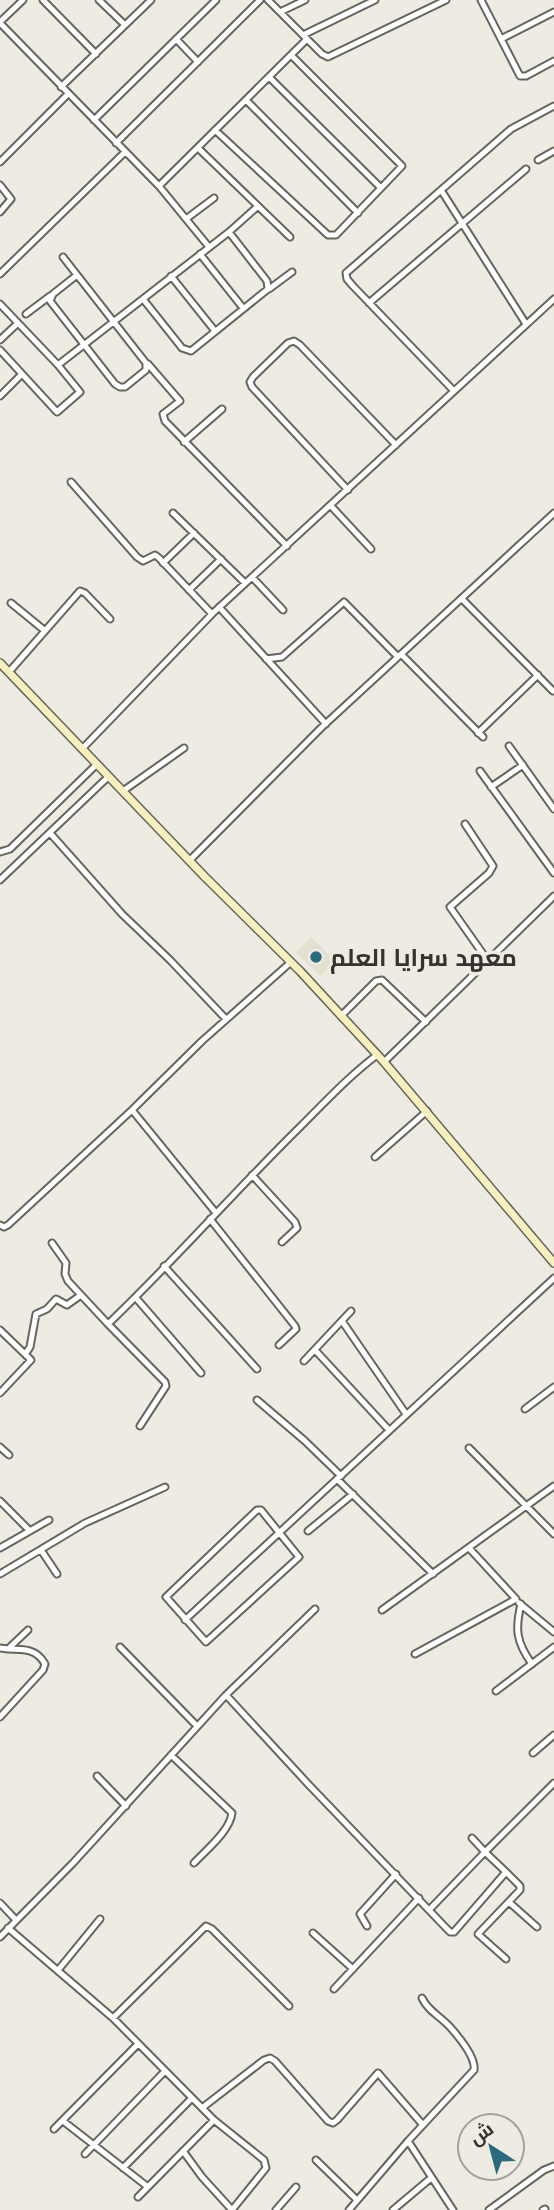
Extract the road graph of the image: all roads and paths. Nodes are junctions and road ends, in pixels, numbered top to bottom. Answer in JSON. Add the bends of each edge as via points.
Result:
{"nodes":[{"id":1,"x":23,"y":0,"type":"edge"},
{"id":2,"x":43,"y":0,"type":"edge"},
{"id":3,"x":99,"y":0,"type":"edge"},
{"id":4,"x":151,"y":0,"type":"edge"},
{"id":5,"x":216,"y":0,"type":"edge"},
{"id":6,"x":260,"y":0,"type":"edge"},
{"id":7,"x":268,"y":0,"type":"edge"},
{"id":8,"x":305,"y":0,"type":"edge"},
{"id":9,"x":375,"y":0,"type":"edge"},
{"id":10,"x":482,"y":0,"type":"edge"},
{"id":11,"x":443,"y":1,"type":"edge"},
{"id":12,"x":280,"y":12,"type":"junction"},
{"id":13,"x":554,"y":12,"type":"edge"},
{"id":14,"x":0,"y":22,"type":"edge"},
{"id":15,"x":125,"y":25,"type":"junction"},
{"id":16,"x":305,"y":37,"type":"junction"},
{"id":17,"x":176,"y":39,"type":"junction"},
{"id":18,"x":501,"y":39,"type":"junction"},
{"id":19,"x":96,"y":54,"type":"junction"},
{"id":20,"x":291,"y":55,"type":"junction"},
{"id":21,"x":554,"y":61,"type":"edge"},
{"id":22,"x":198,"y":62,"type":"junction"},
{"id":23,"x":269,"y":77,"type":"junction"},
{"id":24,"x":61,"y":87,"type":"junction"},
{"id":25,"x":68,"y":94,"type":"junction"},
{"id":26,"x":246,"y":100,"type":"junction"},
{"id":27,"x":554,"y":106,"type":"edge"},
{"id":28,"x":94,"y":120,"type":"junction"},
{"id":29,"x":215,"y":131,"type":"junction"},
{"id":30,"x":116,"y":143,"type":"junction"},
{"id":31,"x":198,"y":148,"type":"junction"},
{"id":32,"x":554,"y":151,"type":"edge"},
{"id":33,"x":125,"y":152,"type":"junction"},
{"id":34,"x":538,"y":160,"type":"dead end"},
{"id":35,"x":0,"y":162,"type":"edge"},
{"id":36,"x":526,"y":169,"type":"dead end"},
{"id":37,"x":0,"y":186,"type":"edge"},
{"id":38,"x":159,"y":186,"type":"junction"},
{"id":39,"x":381,"y":188,"type":"junction"},
{"id":40,"x":441,"y":190,"type":"junction"},
{"id":41,"x":214,"y":198,"type":"dead end"},
{"id":42,"x":258,"y":206,"type":"junction"},
{"id":43,"x":0,"y":212,"type":"edge"},
{"id":44,"x":358,"y":213,"type":"junction"},
{"id":45,"x":186,"y":219,"type":"junction"},
{"id":46,"x":462,"y":223,"type":"junction"},
{"id":47,"x":229,"y":232,"type":"junction"},
{"id":48,"x":290,"y":237,"type":"dead end"},
{"id":49,"x":209,"y":247,"type":"junction"},
{"id":50,"x":200,"y":254,"type":"junction"},
{"id":51,"x":63,"y":257,"type":"dead end"},
{"id":52,"x":292,"y":271,"type":"dead end"},
{"id":53,"x":0,"y":274,"type":"edge"},
{"id":54,"x":77,"y":275,"type":"junction"},
{"id":55,"x":171,"y":276,"type":"junction"},
{"id":56,"x":266,"y":291,"type":"junction"},
{"id":57,"x":53,"y":294,"type":"junction"},
{"id":58,"x":143,"y":299,"type":"junction"},
{"id":59,"x":554,"y":299,"type":"edge"},
{"id":60,"x":369,"y":303,"type":"junction"},
{"id":61,"x":0,"y":304,"type":"edge"},
{"id":62,"x":243,"y":308,"type":"junction"},
{"id":63,"x":26,"y":314,"type":"dead end"},
{"id":64,"x":114,"y":321,"type":"junction"},
{"id":65,"x":18,"y":323,"type":"junction"},
{"id":66,"x":526,"y":324,"type":"junction"},
{"id":67,"x":215,"y":331,"type":"junction"},
{"id":68,"x":0,"y":340,"type":"edge"},
{"id":69,"x":84,"y":345,"type":"junction"},
{"id":70,"x":0,"y":350,"type":"edge"},
{"id":71,"x":144,"y":360,"type":"junction"},
{"id":72,"x":58,"y":365,"type":"junction"},
{"id":73,"x":22,"y":374,"type":"junction"},
{"id":74,"x":454,"y":391,"type":"junction"},
{"id":75,"x":0,"y":396,"type":"edge"},
{"id":76,"x":222,"y":409,"type":"dead end"},
{"id":77,"x":184,"y":442,"type":"junction"},
{"id":78,"x":396,"y":445,"type":"junction"},
{"id":79,"x":71,"y":482,"type":"dead end"},
{"id":80,"x":348,"y":490,"type":"junction"},
{"id":81,"x":331,"y":506,"type":"junction"},
{"id":82,"x":173,"y":513,"type":"dead end"},
{"id":83,"x":554,"y":513,"type":"edge"},
{"id":84,"x":194,"y":533,"type":"junction"},
{"id":85,"x":287,"y":546,"type":"junction"},
{"id":86,"x":370,"y":549,"type":"dead end"},
{"id":87,"x":221,"y":559,"type":"junction"},
{"id":88,"x":163,"y":563,"type":"junction"},
{"id":89,"x":252,"y":577,"type":"junction"},
{"id":90,"x":245,"y":583,"type":"junction"},
{"id":91,"x":189,"y":590,"type":"junction"},
{"id":92,"x":462,"y":599,"type":"junction"},
{"id":93,"x":10,"y":603,"type":"dead end"},
{"id":94,"x":219,"y":607,"type":"junction"},
{"id":95,"x":283,"y":610,"type":"dead end"},
{"id":96,"x":212,"y":614,"type":"junction"},
{"id":97,"x":110,"y":620,"type":"dead end"},
{"id":98,"x":44,"y":630,"type":"junction"},
{"id":99,"x":400,"y":655,"type":"junction"},
{"id":100,"x":267,"y":659,"type":"junction"},
{"id":101,"x":0,"y":663,"type":"edge"},
{"id":102,"x":9,"y":672,"type":"junction"},
{"id":103,"x":538,"y":675,"type":"junction"},
{"id":104,"x":553,"y":691,"type":"edge"},
{"id":105,"x":326,"y":724,"type":"junction"},
{"id":106,"x":509,"y":746,"type":"dead end"},
{"id":107,"x":184,"y":748,"type":"dead end"},
{"id":108,"x":82,"y":749,"type":"junction"},
{"id":109,"x":97,"y":764,"type":"junction"},
{"id":110,"x":523,"y":765,"type":"junction"},
{"id":111,"x":480,"y":771,"type":"dead end"},
{"id":112,"x":108,"y":777,"type":"junction"},
{"id":113,"x":491,"y":787,"type":"junction"},
{"id":114,"x":123,"y":791,"type":"junction"},
{"id":115,"x":554,"y":809,"type":"edge"},
{"id":116,"x":465,"y":824,"type":"dead end"},
{"id":117,"x":50,"y":833,"type":"junction"},
{"id":118,"x":0,"y":852,"type":"edge"},
{"id":119,"x":190,"y":860,"type":"junction"},
{"id":120,"x":554,"y":873,"type":"edge"},
{"id":121,"x":0,"y":880,"type":"edge"},
{"id":122,"x":553,"y":900,"type":"edge"},
{"id":123,"x":488,"y":961,"type":"junction"},
{"id":124,"x":291,"y":962,"type":"junction"},
{"id":125,"x":341,"y":1016,"type":"junction"},
{"id":126,"x":226,"y":1019,"type":"junction"},
{"id":127,"x":426,"y":1022,"type":"junction"},
{"id":128,"x":377,"y":1055,"type":"junction"},
{"id":129,"x":384,"y":1062,"type":"junction"},
{"id":130,"x":132,"y":1110,"type":"junction"},
{"id":131,"x":427,"y":1111,"type":"junction"},
{"id":132,"x":375,"y":1157,"type":"dead end"},
{"id":133,"x":252,"y":1175,"type":"junction"},
{"id":134,"x":216,"y":1213,"type":"junction"},
{"id":135,"x":210,"y":1219,"type":"junction"},
{"id":136,"x":0,"y":1225,"type":"edge"},
{"id":137,"x":282,"y":1241,"type":"dead end"},
{"id":138,"x":52,"y":1243,"type":"dead end"},
{"id":139,"x":554,"y":1264,"type":"edge"},
{"id":140,"x":164,"y":1266,"type":"junction"},
{"id":141,"x":554,"y":1278,"type":"edge"},
{"id":142,"x":81,"y":1296,"type":"junction"},
{"id":143,"x":136,"y":1298,"type":"junction"},
{"id":144,"x":351,"y":1311,"type":"dead end"},
{"id":145,"x":342,"y":1321,"type":"junction"},
{"id":146,"x":108,"y":1324,"type":"junction"},
{"id":147,"x":0,"y":1330,"type":"edge"},
{"id":148,"x":279,"y":1345,"type":"dead end"},
{"id":149,"x":315,"y":1350,"type":"junction"},
{"id":150,"x":26,"y":1353,"type":"junction"},
{"id":151,"x":304,"y":1362,"type":"dead end"},
{"id":152,"x":257,"y":1369,"type":"dead end"},
{"id":153,"x":201,"y":1373,"type":"dead end"},
{"id":154,"x":554,"y":1387,"type":"edge"},
{"id":155,"x":0,"y":1393,"type":"edge"},
{"id":156,"x":257,"y":1400,"type":"dead end"},
{"id":157,"x":525,"y":1409,"type":"dead end"},
{"id":158,"x":406,"y":1414,"type":"junction"},
{"id":159,"x":140,"y":1426,"type":"dead end"},
{"id":160,"x":389,"y":1430,"type":"junction"},
{"id":161,"x":0,"y":1447,"type":"edge"},
{"id":162,"x":468,"y":1448,"type":"dead end"},
{"id":163,"x":9,"y":1455,"type":"dead end"},
{"id":164,"x":339,"y":1477,"type":"junction"},
{"id":165,"x":165,"y":1487,"type":"dead end"},
{"id":166,"x":554,"y":1487,"type":"edge"},
{"id":167,"x":352,"y":1494,"type":"junction"},
{"id":168,"x":0,"y":1501,"type":"edge"},
{"id":169,"x":527,"y":1505,"type":"junction"},
{"id":170,"x":49,"y":1520,"type":"dead end"},
{"id":171,"x":30,"y":1531,"type":"junction"},
{"id":172,"x":308,"y":1531,"type":"dead end"},
{"id":173,"x":279,"y":1532,"type":"junction"},
{"id":174,"x":554,"y":1534,"type":"edge"},
{"id":175,"x":0,"y":1548,"type":"edge"},
{"id":176,"x":469,"y":1548,"type":"junction"},
{"id":177,"x":41,"y":1550,"type":"junction"},
{"id":178,"x":0,"y":1574,"type":"edge"},
{"id":179,"x":57,"y":1574,"type":"dead end"},
{"id":180,"x":433,"y":1574,"type":"junction"},
{"id":181,"x":518,"y":1602,"type":"junction"},
{"id":182,"x":315,"y":1609,"type":"dead end"},
{"id":183,"x":382,"y":1610,"type":"dead end"},
{"id":184,"x":186,"y":1620,"type":"junction"},
{"id":185,"x":28,"y":1630,"type":"dead end"},
{"id":186,"x":554,"y":1632,"type":"edge"},
{"id":187,"x":120,"y":1647,"type":"dead end"},
{"id":188,"x":554,"y":1647,"type":"edge"},
{"id":189,"x":0,"y":1648,"type":"edge"},
{"id":190,"x":8,"y":1649,"type":"junction"},
{"id":191,"x":415,"y":1654,"type":"dead end"},
{"id":192,"x":532,"y":1664,"type":"junction"},
{"id":193,"x":496,"y":1690,"type":"dead end"},
{"id":194,"x":226,"y":1695,"type":"junction"},
{"id":195,"x":3,"y":1707,"type":"edge"},
{"id":196,"x":0,"y":1717,"type":"edge"},
{"id":197,"x":197,"y":1726,"type":"junction"},
{"id":198,"x":554,"y":1735,"type":"edge"},
{"id":199,"x":533,"y":1754,"type":"dead end"},
{"id":200,"x":171,"y":1755,"type":"junction"},
{"id":201,"x":97,"y":1776,"type":"dead end"},
{"id":202,"x":553,"y":1787,"type":"edge"},
{"id":203,"x":126,"y":1806,"type":"junction"},
{"id":204,"x":472,"y":1839,"type":"dead end"},
{"id":205,"x":485,"y":1852,"type":"junction"},
{"id":206,"x":194,"y":1863,"type":"dead end"},
{"id":207,"x":506,"y":1872,"type":"junction"},
{"id":208,"x":396,"y":1874,"type":"junction"},
{"id":209,"x":419,"y":1898,"type":"junction"},
{"id":210,"x":509,"y":1902,"type":"junction"},
{"id":211,"x":0,"y":1903,"type":"edge"},
{"id":212,"x":430,"y":1909,"type":"junction"},
{"id":213,"x":100,"y":1919,"type":"dead end"},
{"id":214,"x":16,"y":1920,"type":"junction"},
{"id":215,"x":367,"y":1926,"type":"dead end"},
{"id":216,"x":537,"y":1927,"type":"dead end"},
{"id":217,"x":8,"y":1928,"type":"junction"},
{"id":218,"x":313,"y":1933,"type":"dead end"},
{"id":219,"x":0,"y":1937,"type":"edge"},
{"id":220,"x":506,"y":1959,"type":"dead end"},
{"id":221,"x":59,"y":1969,"type":"junction"},
{"id":222,"x":353,"y":1969,"type":"junction"},
{"id":223,"x":334,"y":1989,"type":"dead end"},
{"id":224,"x":422,"y":1998,"type":"dead end"},
{"id":225,"x":289,"y":2006,"type":"dead end"},
{"id":226,"x":113,"y":2018,"type":"junction"},
{"id":227,"x":138,"y":2044,"type":"junction"},
{"id":228,"x":165,"y":2071,"type":"junction"},
{"id":229,"x":192,"y":2098,"type":"junction"},
{"id":230,"x":202,"y":2108,"type":"junction"},
{"id":231,"x":214,"y":2120,"type":"junction"},
{"id":232,"x":63,"y":2121,"type":"junction"},
{"id":233,"x":423,"y":2125,"type":"junction"},
{"id":234,"x":54,"y":2129,"type":"dead end"},
{"id":235,"x":408,"y":2141,"type":"junction"},
{"id":236,"x":93,"y":2146,"type":"junction"},
{"id":237,"x":183,"y":2151,"type":"junction"},
{"id":238,"x":85,"y":2154,"type":"dead end"},
{"id":239,"x":316,"y":2160,"type":"dead end"},
{"id":240,"x":554,"y":2166,"type":"edge"},
{"id":241,"x":123,"y":2168,"type":"junction"},
{"id":242,"x":431,"y":2178,"type":"junction"},
{"id":243,"x":148,"y":2187,"type":"junction"},
{"id":244,"x":296,"y":2187,"type":"dead end"},
{"id":245,"x":138,"y":2197,"type":"dead end"},
{"id":246,"x":357,"y":2200,"type":"junction"},
{"id":247,"x":232,"y":2210,"type":"edge"},
{"id":248,"x":276,"y":2210,"type":"edge"},
{"id":249,"x":349,"y":2210,"type":"edge"},
{"id":250,"x":393,"y":2210,"type":"edge"},
{"id":251,"x":452,"y":2210,"type":"edge"},
{"id":252,"x":489,"y":2210,"type":"edge"}],
"edges":[{"from":1,"to":14,"type":"street"},
{"from":2,"to":19,"type":"street"},
{"from":3,"to":15,"type":"street"},
{"from":4,"to":15,"type":"street"},
{"from":5,"to":17,"type":"street"},
{"from":6,"to":22,"type":"street"},
{"from":7,"to":12,"type":"street"},
{"from":8,"to":12,"type":"street"},
{"from":9,"to":16,"type":"street"},
{"from":10,"to":18,"type":"street"},
{"from":11,"to":16,"type":"street","via":[[328,57]]},
{"from":12,"to":16,"type":"street"},
{"from":13,"to":18,"type":"street"},
{"from":14,"to":24,"type":"street"},
{"from":15,"to":19,"type":"street"},
{"from":16,"to":20,"type":"street"},
{"from":17,"to":22,"type":"street"},
{"from":17,"to":28,"type":"street"},
{"from":18,"to":21,"type":"street","via":[[520,76]]},
{"from":19,"to":24,"type":"street"},
{"from":20,"to":23,"type":"street"},
{"from":20,"to":39,"type":"street","via":[[401,164]]},
{"from":22,"to":30,"type":"street"},
{"from":23,"to":26,"type":"street"},
{"from":23,"to":39,"type":"street"},
{"from":24,"to":25,"type":"street"},
{"from":25,"to":28,"type":"street"},
{"from":25,"to":35,"type":"street"},
{"from":26,"to":29,"type":"street"},
{"from":26,"to":44,"type":"street"},
{"from":27,"to":40,"type":"street","via":[[511,129]]},
{"from":28,"to":30,"type":"street"},
{"from":29,"to":31,"type":"street"},
{"from":29,"to":44,"type":"street","via":[[328,235],[336,235]]},
{"from":30,"to":33,"type":"street"},
{"from":31,"to":38,"type":"street"},
{"from":31,"to":42,"type":"street"},
{"from":32,"to":34,"type":"street"},
{"from":33,"to":38,"type":"street"},
{"from":33,"to":53,"type":"street"},
{"from":36,"to":46,"type":"street"},
{"from":37,"to":43,"type":"street","via":[[11,199]]},
{"from":38,"to":45,"type":"street"},
{"from":39,"to":44,"type":"street"},
{"from":40,"to":46,"type":"street"},
{"from":40,"to":60,"type":"street","via":[[346,273]]},
{"from":41,"to":45,"type":"street"},
{"from":42,"to":47,"type":"street"},
{"from":42,"to":48,"type":"street"},
{"from":45,"to":49,"type":"street"},
{"from":46,"to":60,"type":"street"},
{"from":46,"to":66,"type":"street"},
{"from":47,"to":49,"type":"street"},
{"from":47,"to":56,"type":"street","via":[[269,284]]},
{"from":49,"to":50,"type":"street"},
{"from":50,"to":55,"type":"street"},
{"from":50,"to":62,"type":"street"},
{"from":51,"to":54,"type":"street"},
{"from":52,"to":56,"type":"street"},
{"from":54,"to":57,"type":"street"},
{"from":54,"to":64,"type":"street"},
{"from":55,"to":58,"type":"street"},
{"from":55,"to":67,"type":"street"},
{"from":56,"to":62,"type":"street"},
{"from":57,"to":63,"type":"street"},
{"from":57,"to":69,"type":"street","via":[[51,303]]},
{"from":58,"to":64,"type":"street"},
{"from":58,"to":67,"type":"street","via":[[186,351]]},
{"from":59,"to":66,"type":"street"},
{"from":60,"to":74,"type":"street"},
{"from":61,"to":65,"type":"street"},
{"from":62,"to":67,"type":"street"},
{"from":64,"to":69,"type":"street"},
{"from":64,"to":71,"type":"street"},
{"from":65,"to":68,"type":"street"},
{"from":65,"to":72,"type":"street"},
{"from":66,"to":74,"type":"street"},
{"from":69,"to":71,"type":"street","via":[[120,387],[146,370]]},
{"from":69,"to":72,"type":"street"},
{"from":70,"to":73,"type":"street"},
{"from":71,"to":77,"type":"street","via":[[180,401],[163,417]]},
{"from":72,"to":73,"type":"street","via":[[80,392],[57,412]]},
{"from":73,"to":75,"type":"street"},
{"from":74,"to":78,"type":"street"},
{"from":76,"to":77,"type":"street"},
{"from":77,"to":85,"type":"street"},
{"from":78,"to":80,"type":"street"},
{"from":78,"to":80,"type":"street","via":[[300,345],[288,343],[253,377],[252,387]]},
{"from":79,"to":88,"type":"street","via":[[137,557],[143,561],[155,555]]},
{"from":80,"to":81,"type":"street"},
{"from":81,"to":85,"type":"street"},
{"from":81,"to":86,"type":"street"},
{"from":82,"to":84,"type":"street"},
{"from":83,"to":92,"type":"street"},
{"from":84,"to":87,"type":"street"},
{"from":84,"to":88,"type":"street"},
{"from":85,"to":89,"type":"street"},
{"from":87,"to":90,"type":"street"},
{"from":87,"to":91,"type":"street"},
{"from":88,"to":91,"type":"street"},
{"from":89,"to":90,"type":"street"},
{"from":89,"to":95,"type":"street"},
{"from":90,"to":94,"type":"street"},
{"from":91,"to":96,"type":"street"},
{"from":92,"to":99,"type":"street"},
{"from":92,"to":103,"type":"street"},
{"from":93,"to":98,"type":"street"},
{"from":94,"to":96,"type":"street"},
{"from":94,"to":100,"type":"street"},
{"from":96,"to":108,"type":"street"},
{"from":97,"to":98,"type":"street","via":[[80,591]]},
{"from":98,"to":102,"type":"street"},
{"from":99,"to":100,"type":"street","via":[[344,603],[282,657]]},
{"from":99,"to":103,"type":"street","via":[[480,735]]},
{"from":99,"to":105,"type":"street"},
{"from":100,"to":105,"type":"street"},
{"from":101,"to":102,"type":"main road"},
{"from":102,"to":108,"type":"main road"},
{"from":103,"to":104,"type":"street"},
{"from":105,"to":119,"type":"street"},
{"from":106,"to":110,"type":"street"},
{"from":107,"to":114,"type":"street"},
{"from":108,"to":109,"type":"main road"},
{"from":109,"to":112,"type":"main road"},
{"from":109,"to":118,"type":"street","via":[[10,849]]},
{"from":110,"to":113,"type":"street"},
{"from":110,"to":115,"type":"street"},
{"from":111,"to":113,"type":"street"},
{"from":112,"to":114,"type":"main road"},
{"from":112,"to":117,"type":"street"},
{"from":113,"to":120,"type":"street"},
{"from":114,"to":119,"type":"main road"},
{"from":116,"to":123,"type":"street","via":[[493,866],[450,907]]},
{"from":117,"to":121,"type":"street"},
{"from":117,"to":126,"type":"street"},
{"from":119,"to":124,"type":"main road"},
{"from":122,"to":123,"type":"street"},
{"from":123,"to":127,"type":"street"},
{"from":124,"to":125,"type":"main road"},
{"from":124,"to":126,"type":"street"},
{"from":125,"to":127,"type":"street","via":[[379,980]]},
{"from":125,"to":128,"type":"main road"},
{"from":126,"to":130,"type":"street"},
{"from":127,"to":129,"type":"street"},
{"from":128,"to":129,"type":"main road"},
{"from":128,"to":133,"type":"street"},
{"from":129,"to":131,"type":"main road"},
{"from":130,"to":134,"type":"street"},
{"from":130,"to":136,"type":"street","via":[[8,1225]]},
{"from":131,"to":132,"type":"street"},
{"from":131,"to":139,"type":"main road"},
{"from":133,"to":134,"type":"street"},
{"from":133,"to":137,"type":"street","via":[[295,1222],[297,1228]]},
{"from":134,"to":135,"type":"street"},
{"from":135,"to":140,"type":"street"},
{"from":135,"to":148,"type":"street","via":[[295,1326]]},
{"from":138,"to":142,"type":"street","via":[[66,1263],[65,1277]]},
{"from":140,"to":143,"type":"street"},
{"from":140,"to":152,"type":"street"},
{"from":141,"to":158,"type":"street"},
{"from":142,"to":146,"type":"street"},
{"from":142,"to":150,"type":"street","via":[[66,1306],[56,1299],[36,1314]]},
{"from":143,"to":146,"type":"street"},
{"from":143,"to":153,"type":"street"},
{"from":144,"to":145,"type":"street"},
{"from":145,"to":149,"type":"street"},
{"from":145,"to":158,"type":"street"},
{"from":146,"to":159,"type":"street","via":[[166,1385]]},
{"from":147,"to":150,"type":"street"},
{"from":149,"to":151,"type":"street"},
{"from":149,"to":160,"type":"street"},
{"from":150,"to":155,"type":"street","via":[[30,1363]]},
{"from":154,"to":157,"type":"street"},
{"from":156,"to":164,"type":"street"},
{"from":158,"to":160,"type":"street"},
{"from":160,"to":164,"type":"street"},
{"from":161,"to":163,"type":"street"},
{"from":162,"to":169,"type":"street"},
{"from":164,"to":167,"type":"street"},
{"from":164,"to":173,"type":"street"},
{"from":165,"to":177,"type":"street","via":[[85,1523]]},
{"from":166,"to":169,"type":"street"},
{"from":167,"to":172,"type":"street"},
{"from":167,"to":180,"type":"street"},
{"from":168,"to":171,"type":"street"},
{"from":169,"to":174,"type":"street"},
{"from":169,"to":176,"type":"street"},
{"from":170,"to":171,"type":"street"},
{"from":171,"to":175,"type":"street"},
{"from":173,"to":184,"type":"street"},
{"from":173,"to":184,"type":"street","via":[[299,1557],[207,1642]]},
{"from":173,"to":184,"type":"street","via":[[257,1510],[166,1597]]},
{"from":176,"to":180,"type":"street"},
{"from":176,"to":181,"type":"street"},
{"from":177,"to":178,"type":"street"},
{"from":177,"to":179,"type":"street"},
{"from":180,"to":183,"type":"street"},
{"from":181,"to":186,"type":"street"},
{"from":181,"to":191,"type":"street"},
{"from":181,"to":192,"type":"street","via":[[518,1636]]},
{"from":182,"to":194,"type":"street"},
{"from":185,"to":190,"type":"street"},
{"from":187,"to":197,"type":"street"},
{"from":188,"to":192,"type":"street"},
{"from":189,"to":190,"type":"street"},
{"from":190,"to":195,"type":"street","via":[[32,1651],[46,1664]]},
{"from":192,"to":193,"type":"street"},
{"from":194,"to":197,"type":"street"},
{"from":194,"to":208,"type":"street"},
{"from":195,"to":196,"type":"street"},
{"from":197,"to":200,"type":"street"},
{"from":198,"to":199,"type":"street"},
{"from":200,"to":203,"type":"street"},
{"from":200,"to":206,"type":"street","via":[[232,1813],[224,1830]]},
{"from":201,"to":203,"type":"street"},
{"from":202,"to":205,"type":"street"},
{"from":203,"to":214,"type":"street"},
{"from":204,"to":205,"type":"street"},
{"from":205,"to":207,"type":"street"},
{"from":205,"to":212,"type":"street"},
{"from":207,"to":210,"type":"street","via":[[521,1888]]},
{"from":207,"to":212,"type":"street","via":[[454,1932]]},
{"from":208,"to":209,"type":"street"},
{"from":208,"to":215,"type":"street","via":[[360,1914]]},
{"from":209,"to":212,"type":"street"},
{"from":209,"to":222,"type":"street"},
{"from":210,"to":216,"type":"street"},
{"from":210,"to":220,"type":"street","via":[[478,1934]]},
{"from":211,"to":214,"type":"street"},
{"from":213,"to":221,"type":"street"},
{"from":214,"to":217,"type":"street"},
{"from":217,"to":219,"type":"street"},
{"from":217,"to":221,"type":"street"},
{"from":218,"to":222,"type":"street"},
{"from":221,"to":226,"type":"street"},
{"from":222,"to":223,"type":"street"},
{"from":224,"to":233,"type":"street","via":[[450,2027],[475,2067]]},
{"from":225,"to":226,"type":"street","via":[[206,1926]]},
{"from":226,"to":227,"type":"street"},
{"from":227,"to":228,"type":"street"},
{"from":227,"to":232,"type":"street"},
{"from":228,"to":229,"type":"street"},
{"from":228,"to":236,"type":"street"},
{"from":229,"to":230,"type":"street"},
{"from":229,"to":241,"type":"street"},
{"from":230,"to":231,"type":"street"},
{"from":230,"to":233,"type":"street","via":[[270,2058],[328,2121],[337,2120],[378,2073]]},
{"from":231,"to":237,"type":"street"},
{"from":231,"to":247,"type":"street","via":[[266,2165]]},
{"from":232,"to":234,"type":"street"},
{"from":232,"to":236,"type":"street"},
{"from":233,"to":235,"type":"street"},
{"from":235,"to":242,"type":"street"},
{"from":235,"to":246,"type":"street"},
{"from":236,"to":238,"type":"street"},
{"from":236,"to":241,"type":"street"},
{"from":237,"to":243,"type":"street"},
{"from":237,"to":247,"type":"street"},
{"from":239,"to":246,"type":"street"},
{"from":240,"to":252,"type":"street"},
{"from":241,"to":243,"type":"street"},
{"from":242,"to":250,"type":"street"},
{"from":242,"to":251,"type":"street"},
{"from":243,"to":245,"type":"street"},
{"from":244,"to":248,"type":"street"},
{"from":246,"to":249,"type":"street"}]}
